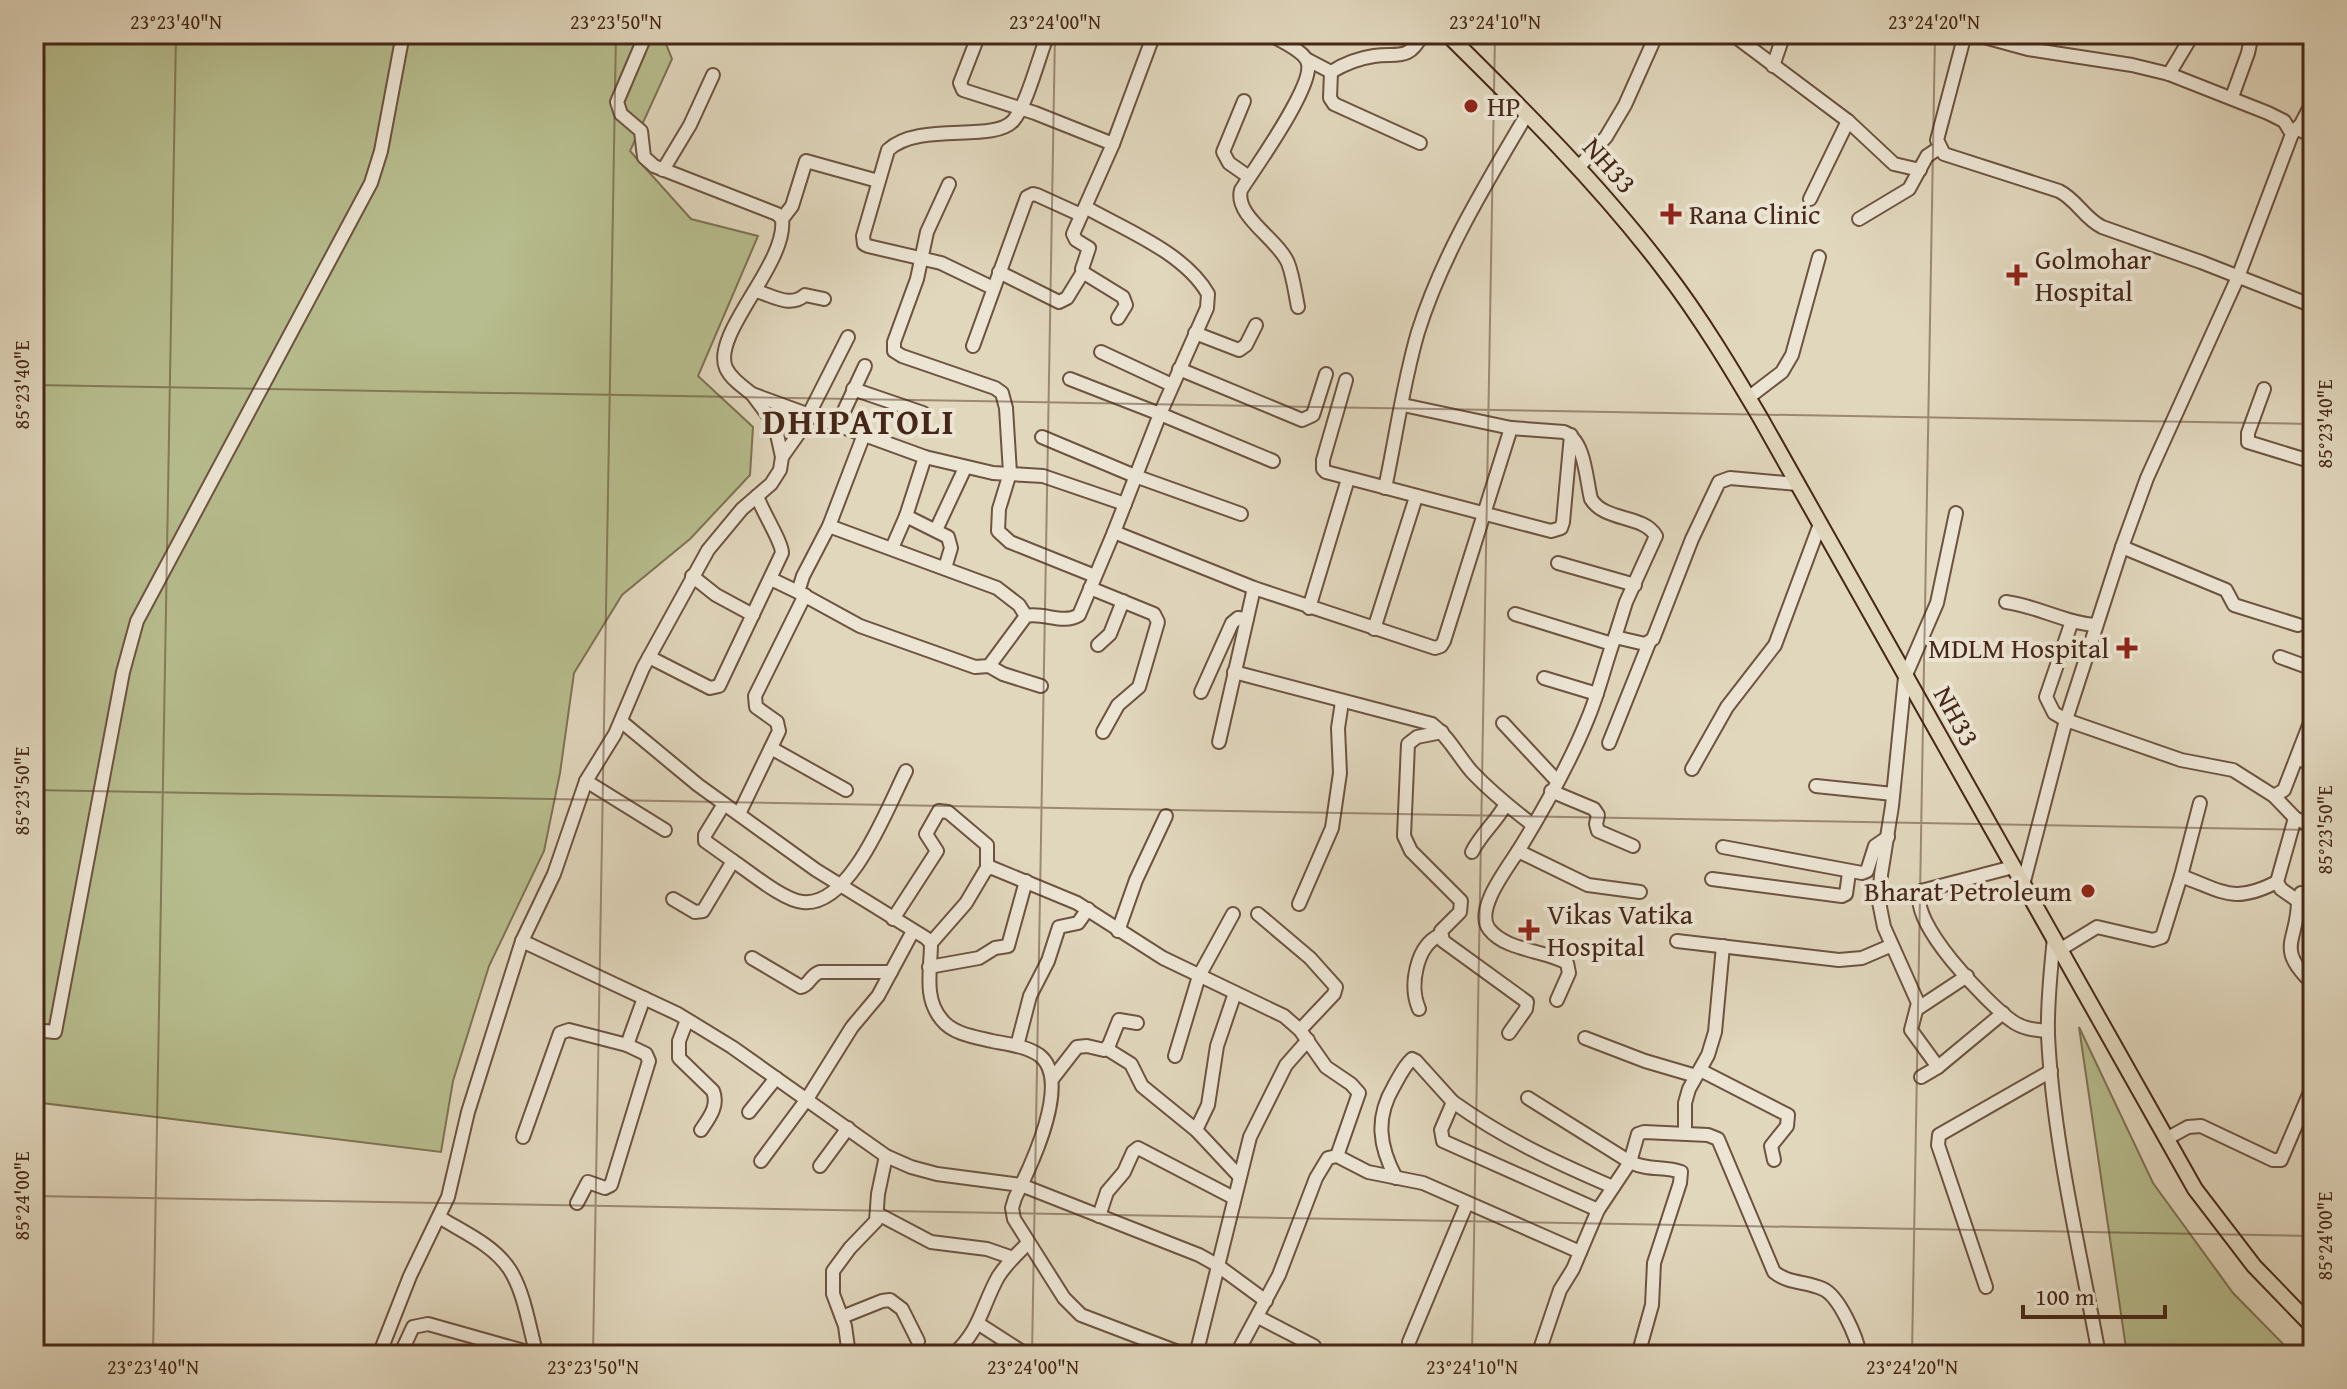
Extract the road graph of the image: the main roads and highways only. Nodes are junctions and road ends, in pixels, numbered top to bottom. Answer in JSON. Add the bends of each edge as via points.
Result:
{"nodes":[{"id":1,"x":1447,"y":34,"type":"edge"},
{"id":2,"x":2313,"y":1327,"type":"edge"}],
"edges":[{"from":1,"to":2,"type":"main road","name":"NH33","via":[[1578,168],[1665,270],[1717,345],[2195,1189],[2254,1266]]}]}
